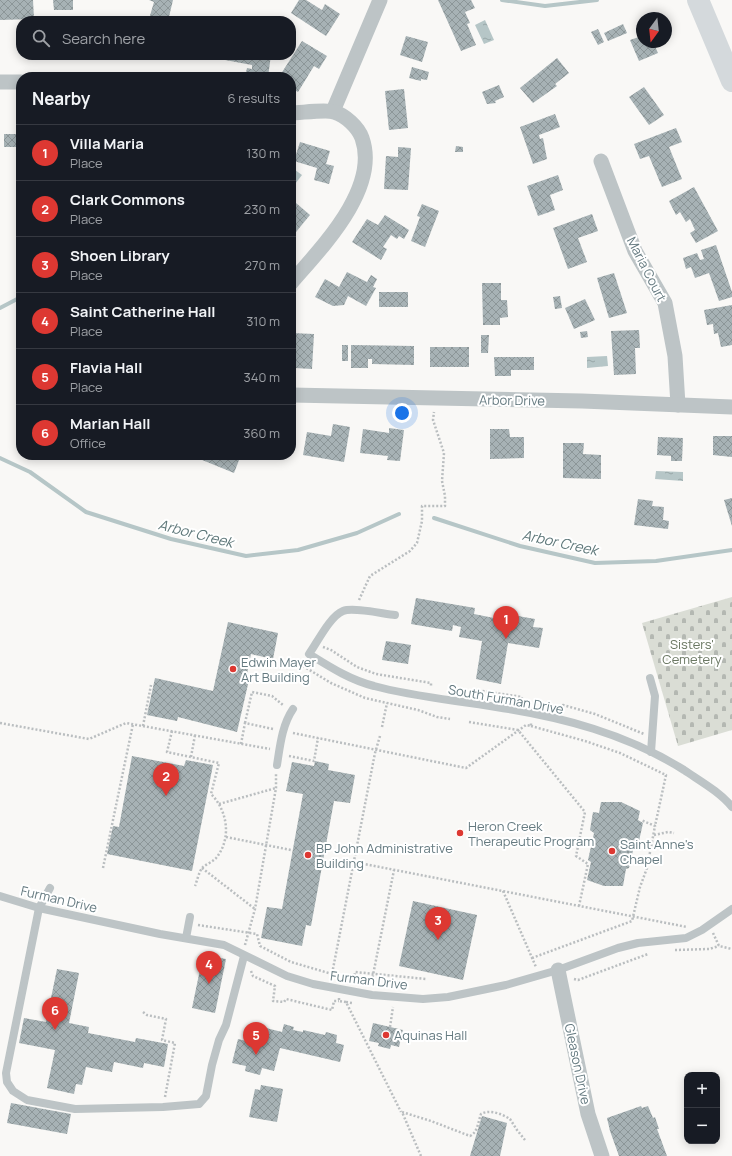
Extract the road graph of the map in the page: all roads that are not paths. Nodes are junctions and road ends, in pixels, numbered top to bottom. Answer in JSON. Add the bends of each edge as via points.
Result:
{"nodes":[{"id":1,"x":380,"y":0,"type":"edge"},
{"id":2,"x":698,"y":0,"type":"edge"},
{"id":3,"x":732,"y":81,"type":"edge"},
{"id":4,"x":0,"y":82,"type":"edge"},
{"id":5,"x":16,"y":82,"type":"edge"},
{"id":6,"x":333,"y":111,"type":"junction"},
{"id":7,"x":296,"y":113,"type":"edge"},
{"id":8,"x":601,"y":161,"type":"dead end"},
{"id":9,"x":296,"y":277,"type":"edge"},
{"id":10,"x":296,"y":395,"type":"edge"},
{"id":11,"x":678,"y":405,"type":"junction"},
{"id":12,"x":732,"y":407,"type":"edge"},
{"id":13,"x":395,"y":616,"type":"dead end"},
{"id":14,"x":650,"y":678,"type":"dead end"},
{"id":15,"x":293,"y":709,"type":"dead end"},
{"id":16,"x":651,"y":752,"type":"junction"},
{"id":17,"x":277,"y":764,"type":"dead end"},
{"id":18,"x":732,"y":807,"type":"edge"},
{"id":19,"x":50,"y":888,"type":"dead end"},
{"id":20,"x":0,"y":896,"type":"edge"},
{"id":21,"x":39,"y":908,"type":"junction"},
{"id":22,"x":732,"y":909,"type":"edge"},
{"id":23,"x":190,"y":920,"type":"road end"},
{"id":24,"x":186,"y":938,"type":"junction"},
{"id":25,"x":244,"y":956,"type":"junction"},
{"id":26,"x":558,"y":970,"type":"junction"},
{"id":27,"x":602,"y":1156,"type":"edge"}],
"edges":[{"from":1,"to":6,"type":"street"},
{"from":2,"to":3,"type":"main road"},
{"from":4,"to":5,"type":"street"},
{"from":6,"to":7,"type":"street"},
{"from":6,"to":9,"type":"street","via":[[345,117],[360,133],[364,144],[364,168],[352,205]]},
{"from":8,"to":11,"type":"street","name":"Maria Court","via":[[635,251],[665,303],[675,356]]},
{"from":10,"to":11,"type":"street","name":"Arbor Drive"},
{"from":11,"to":12,"type":"street","name":"Arbor Drive"},
{"from":13,"to":16,"type":"lane","name":"South Furman Drive","via":[[343,611],[332,619],[309,654],[351,679],[374,686],[431,698],[495,706],[552,717],[587,726]]},
{"from":14,"to":16,"type":"lane","via":[[655,696]]},
{"from":15,"to":17,"type":"lane","via":[[284,731]]},
{"from":16,"to":18,"type":"lane","name":"South Furman Drive","via":[[693,776]]},
{"from":19,"to":21,"type":"lane"},
{"from":20,"to":21,"type":"lane","name":"Furman Drive"},
{"from":21,"to":24,"type":"lane","name":"Furman Drive"},
{"from":21,"to":25,"type":"lane","via":[[6,1073],[7,1082],[26,1100],[74,1109],[199,1104],[206,1096],[214,1058],[226,1025]]},
{"from":22,"to":26,"type":"lane","name":"Furman Drive","via":[[693,936],[618,948]]},
{"from":23,"to":24,"type":"lane"},
{"from":24,"to":25,"type":"lane","name":"Furman Drive","via":[[224,945]]},
{"from":25,"to":26,"type":"lane","name":"Furman Drive","via":[[287,976],[313,984],[372,995],[423,999],[478,992]]},
{"from":26,"to":27,"type":"street","name":"Gleason Drive","via":[[588,1114]]}]}
